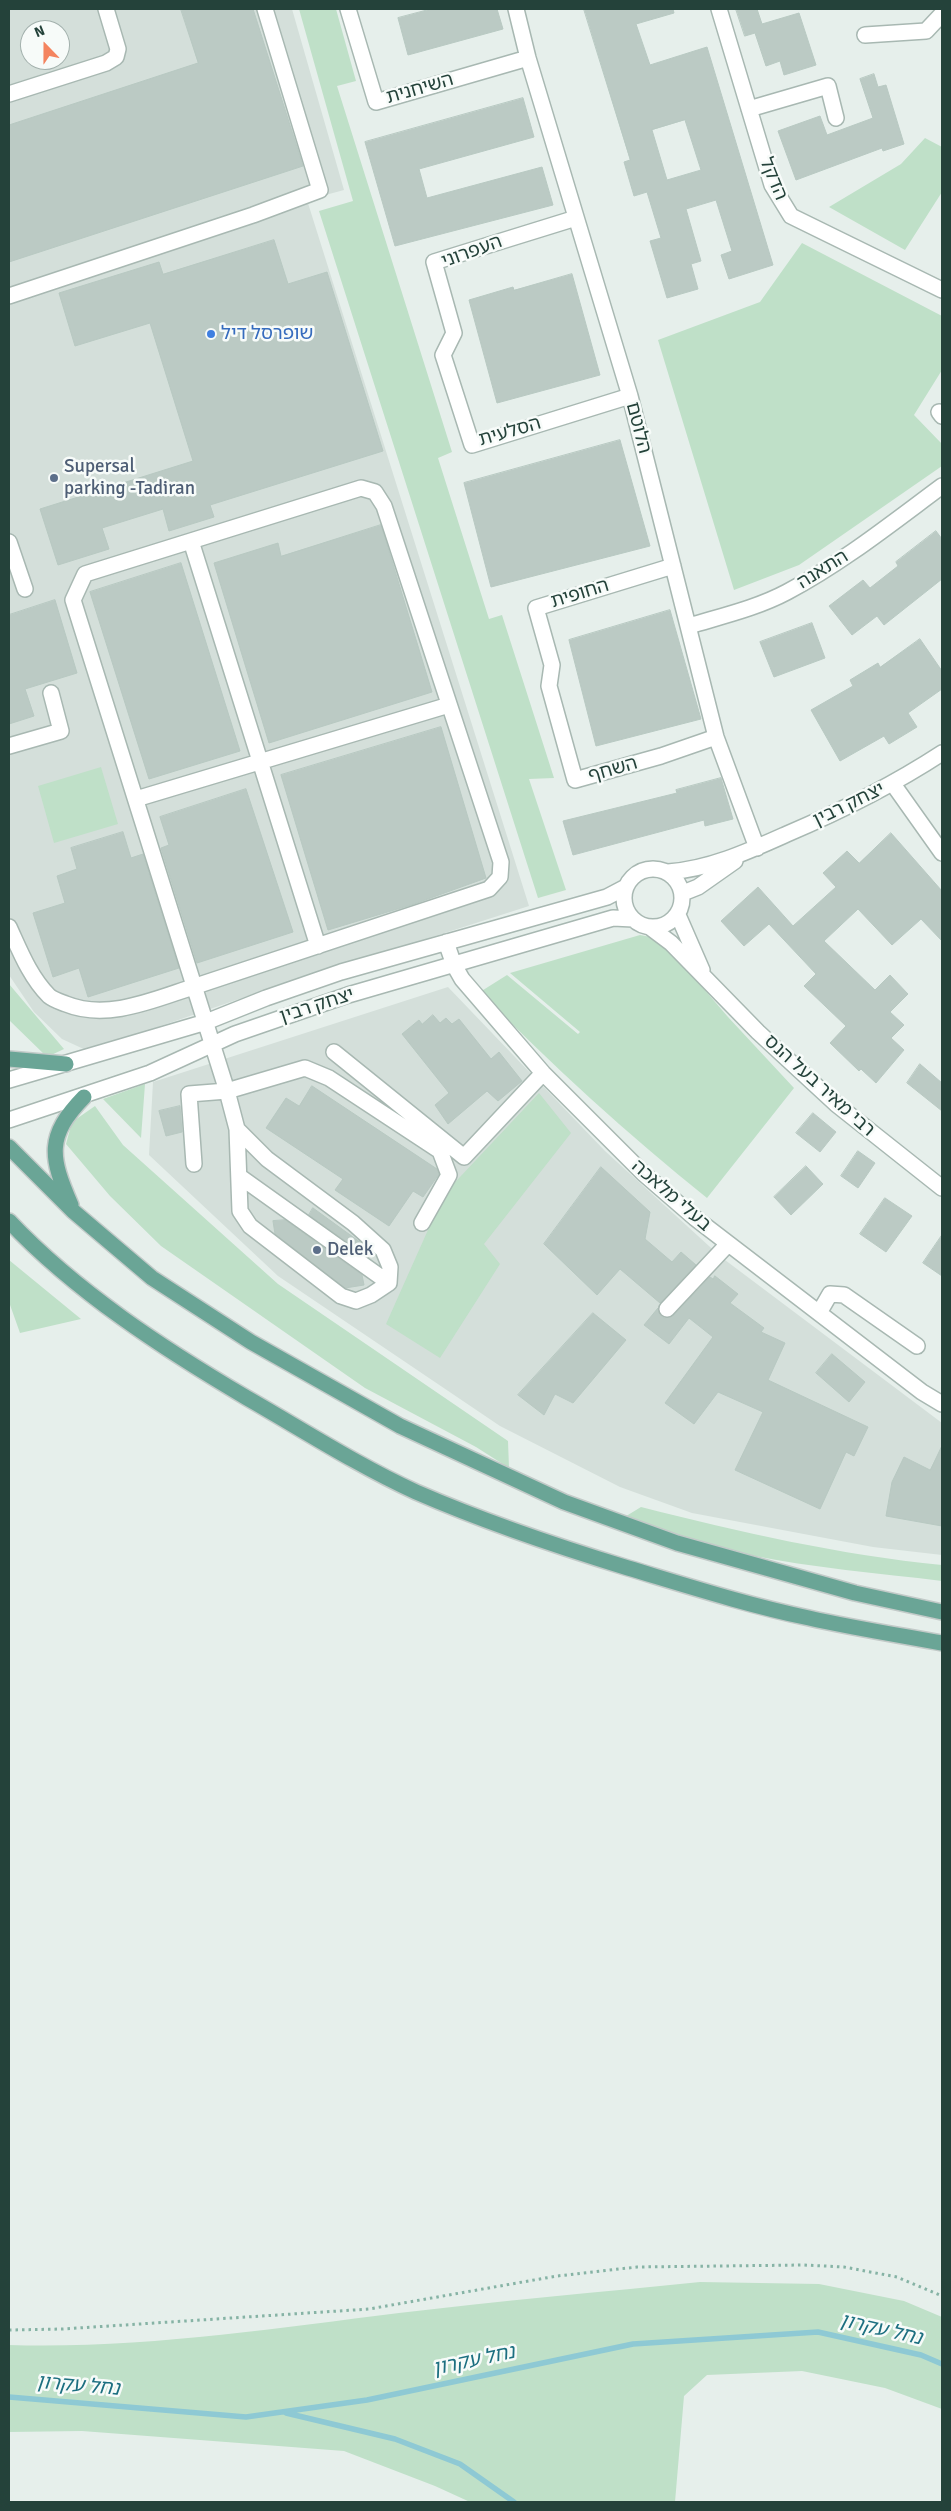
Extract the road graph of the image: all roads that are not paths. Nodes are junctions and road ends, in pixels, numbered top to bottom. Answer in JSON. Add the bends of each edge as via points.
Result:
{"nodes":[{"id":1,"x":106,"y":9,"type":"edge"},
{"id":2,"x":265,"y":9,"type":"edge"},
{"id":3,"x":348,"y":9,"type":"edge"},
{"id":4,"x":516,"y":9,"type":"edge"},
{"id":5,"x":719,"y":9,"type":"edge"},
{"id":6,"x":942,"y":14,"type":"edge"},
{"id":7,"x":865,"y":35,"type":"dead end"},
{"id":8,"x":528,"y":58,"type":"junction"},
{"id":9,"x":9,"y":94,"type":"edge"},
{"id":10,"x":749,"y":109,"type":"junction"},
{"id":11,"x":836,"y":118,"type":"dead end"},
{"id":12,"x":576,"y":218,"type":"junction"},
{"id":13,"x":942,"y":290,"type":"edge"},
{"id":14,"x":9,"y":296,"type":"edge"},
{"id":15,"x":454,"y":333,"type":"joint"},
{"id":16,"x":630,"y":396,"type":"junction"},
{"id":17,"x":942,"y":486,"type":"edge"},
{"id":18,"x":191,"y":541,"type":"junction"},
{"id":19,"x":9,"y":542,"type":"edge"},
{"id":20,"x":673,"y":566,"type":"junction"},
{"id":21,"x":25,"y":589,"type":"dead end"},
{"id":22,"x":690,"y":626,"type":"junction"},
{"id":23,"x":549,"y":686,"type":"joint"},
{"id":24,"x":51,"y":693,"type":"dead end"},
{"id":25,"x":449,"y":705,"type":"junction"},
{"id":26,"x":716,"y":737,"type":"junction"},
{"id":27,"x":9,"y":746,"type":"edge"},
{"id":28,"x":942,"y":753,"type":"edge"},
{"id":29,"x":260,"y":762,"type":"junction"},
{"id":30,"x":893,"y":784,"type":"junction"},
{"id":31,"x":136,"y":799,"type":"junction"},
{"id":32,"x":754,"y":849,"type":"junction"},
{"id":33,"x":942,"y":853,"type":"edge"},
{"id":34,"x":668,"y":872,"type":"junction"},
{"id":35,"x":626,"y":886,"type":"junction"},
{"id":36,"x":683,"y":893,"type":"junction"},
{"id":37,"x":678,"y":915,"type":"junction"},
{"id":38,"x":633,"y":919,"type":"junction"},
{"id":39,"x":9,"y":927,"type":"edge"},
{"id":40,"x":651,"y":928,"type":"junction"},
{"id":41,"x":446,"y":942,"type":"junction"},
{"id":42,"x":318,"y":946,"type":"junction"},
{"id":43,"x":454,"y":965,"type":"junction"},
{"id":44,"x":705,"y":976,"type":"junction"},
{"id":45,"x":196,"y":986,"type":"junction"},
{"id":46,"x":206,"y":1022,"type":"junction"},
{"id":47,"x":212,"y":1046,"type":"junction"},
{"id":48,"x":334,"y":1052,"type":"dead end"},
{"id":49,"x":9,"y":1059,"type":"edge"},
{"id":50,"x":66,"y":1064,"type":"junction"},
{"id":51,"x":543,"y":1073,"type":"junction"},
{"id":52,"x":9,"y":1080,"type":"edge"},
{"id":53,"x":227,"y":1091,"type":"junction"},
{"id":54,"x":84,"y":1097,"type":"junction"},
{"id":55,"x":9,"y":1120,"type":"edge"},
{"id":56,"x":237,"y":1129,"type":"junction"},
{"id":57,"x":9,"y":1147,"type":"edge"},
{"id":58,"x":194,"y":1164,"type":"dead end"},
{"id":59,"x":239,"y":1176,"type":"junction"},
{"id":60,"x":942,"y":1188,"type":"edge"},
{"id":61,"x":73,"y":1211,"type":"junction"},
{"id":62,"x":9,"y":1221,"type":"edge"},
{"id":63,"x":422,"y":1223,"type":"dead end"},
{"id":64,"x":15,"y":1230,"type":"edge"},
{"id":65,"x":728,"y":1244,"type":"junction"},
{"id":66,"x":389,"y":1283,"type":"junction"},
{"id":67,"x":667,"y":1309,"type":"dead end"},
{"id":68,"x":819,"y":1313,"type":"junction"},
{"id":69,"x":917,"y":1346,"type":"dead end"},
{"id":70,"x":942,"y":1404,"type":"edge"},
{"id":71,"x":942,"y":1612,"type":"edge"},
{"id":72,"x":942,"y":1643,"type":"edge"}],
"edges":[{"from":1,"to":9,"type":"street","via":[[118,49],[116,57],[106,64]]},
{"from":2,"to":14,"type":"street","via":[[320,190]]},
{"from":3,"to":8,"type":"street","name":"השיחנית","via":[[376,102]]},
{"from":4,"to":8,"type":"street","name":"הלוטם"},
{"from":5,"to":10,"type":"street","name":"הדקל"},
{"from":6,"to":7,"type":"street","via":[[926,31]]},
{"from":8,"to":12,"type":"street","name":"הלוטם"},
{"from":10,"to":11,"type":"street","via":[[828,86]]},
{"from":10,"to":13,"type":"street","name":"הדקל","via":[[772,185],[791,216]]},
{"from":12,"to":15,"type":"street","name":"העפרוני","via":[[434,262]]},
{"from":12,"to":16,"type":"street","name":"הלוטם"},
{"from":15,"to":16,"type":"street","name":"הסלעית","via":[[443,355],[472,445]]},
{"from":16,"to":20,"type":"street","name":"הלוטם"},
{"from":17,"to":22,"type":"street","name":"התאנה","via":[[831,566],[786,592]]},
{"from":18,"to":25,"type":"street","via":[[361,488],[375,492],[384,506]]},
{"from":18,"to":29,"type":"street"},
{"from":18,"to":31,"type":"street","via":[[85,574],[73,600]]},
{"from":19,"to":21,"type":"street"},
{"from":20,"to":22,"type":"street","name":"הלוטם"},
{"from":20,"to":23,"type":"street","name":"החופית","via":[[536,608],[552,665]]},
{"from":22,"to":26,"type":"street","name":"הלוטם"},
{"from":23,"to":26,"type":"street","name":"השחף","via":[[575,780]]},
{"from":24,"to":27,"type":"street","via":[[61,731]]},
{"from":25,"to":29,"type":"street"},
{"from":25,"to":42,"type":"street","via":[[501,862],[500,877],[489,889]]},
{"from":26,"to":32,"type":"street","name":"הלוטם"},
{"from":28,"to":30,"type":"street","name":"יצחק רבין"},
{"from":29,"to":31,"type":"street"},
{"from":29,"to":42,"type":"street"},
{"from":30,"to":32,"type":"street","name":"יצחק רבין"},
{"from":30,"to":33,"type":"street"},
{"from":31,"to":45,"type":"street"},
{"from":32,"to":34,"type":"street","name":"יצחק רבין","via":[[693,870]]},
{"from":32,"to":36,"type":"street","name":"יצחק רבין"},
{"from":34,"to":35,"type":"street","via":[[651,868],[642,870]]},
{"from":34,"to":36,"type":"street","via":[[680,884]]},
{"from":35,"to":38,"type":"street","via":[[624,901]]},
{"from":35,"to":41,"type":"street","name":"יצחק רבין","via":[[607,897]]},
{"from":36,"to":37,"type":"street"},
{"from":37,"to":40,"type":"street","via":[[670,923]]},
{"from":37,"to":44,"type":"street","name":"רבי מאיר בעל הנס"},
{"from":38,"to":40,"type":"street"},
{"from":38,"to":43,"type":"street","name":"יצחק רבין","via":[[613,918]]},
{"from":39,"to":45,"type":"street","via":[[33,976],[51,998],[76,1008],[118,1010]]},
{"from":40,"to":44,"type":"street","name":"רבי מאיר בעל הנס"},
{"from":41,"to":43,"type":"street","name":"בעלי מלאכה"},
{"from":41,"to":46,"type":"street","name":"יצחק רבין","via":[[341,972]]},
{"from":42,"to":45,"type":"street"},
{"from":43,"to":47,"type":"street","name":"יצחק רבין","via":[[338,998],[235,1034]]},
{"from":43,"to":51,"type":"street","name":"בעלי מלאכה","via":[[475,995]]},
{"from":44,"to":60,"type":"street","name":"רבי מאיר בעל הנס","via":[[758,1032],[836,1104]]},
{"from":45,"to":46,"type":"street"},
{"from":46,"to":47,"type":"street"},
{"from":46,"to":50,"type":"street","name":"יצחק רבין"},
{"from":47,"to":53,"type":"street"},
{"from":47,"to":54,"type":"street","name":"יצחק רבין"},
{"from":48,"to":51,"type":"street","via":[[464,1157]]},
{"from":49,"to":50,"type":"main road"},
{"from":50,"to":52,"type":"street","name":"יצחק רבין"},
{"from":51,"to":65,"type":"street","name":"בעלי מלאכה","via":[[643,1172]]},
{"from":53,"to":56,"type":"street"},
{"from":53,"to":58,"type":"street","via":[[190,1094]]},
{"from":53,"to":63,"type":"street","via":[[305,1068],[328,1078],[440,1151],[449,1174]]},
{"from":54,"to":55,"type":"street","name":"יצחק רבין"},
{"from":54,"to":61,"type":"main road","via":[[70,1110],[56,1136],[57,1166]]},
{"from":56,"to":59,"type":"street"},
{"from":56,"to":66,"type":"street","via":[[266,1159],[384,1250],[390,1266]]},
{"from":57,"to":61,"type":"main road"},
{"from":59,"to":66,"type":"street"},
{"from":59,"to":66,"type":"street","via":[[240,1211],[250,1226],[341,1296],[356,1301]]},
{"from":61,"to":71,"type":"main road","via":[[152,1278],[251,1342],[374,1412],[502,1475],[564,1502],[677,1543],[855,1593]]},
{"from":62,"to":64,"type":"main road"},
{"from":64,"to":72,"type":"main road","via":[[120,1316],[195,1368],[321,1442],[414,1491],[502,1527],[686,1586],[809,1618]]},
{"from":65,"to":67,"type":"street"},
{"from":65,"to":68,"type":"street","name":"בעלי מלאכה"},
{"from":68,"to":69,"type":"street","via":[[830,1294],[844,1296]]},
{"from":68,"to":70,"type":"street","name":"בעלי מלאכה"}]}
